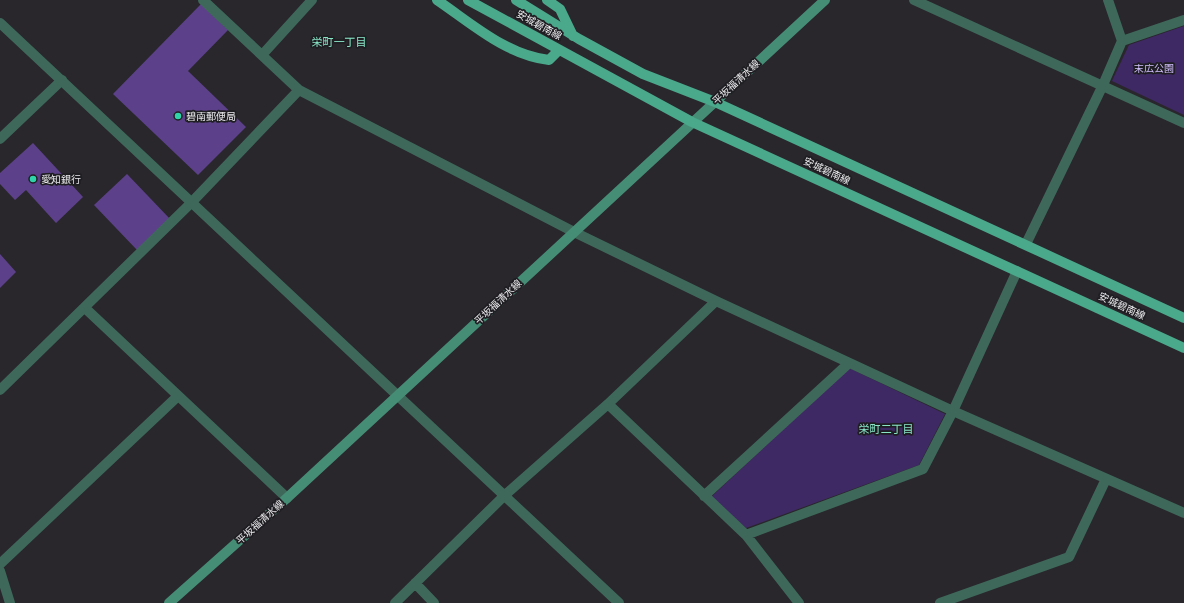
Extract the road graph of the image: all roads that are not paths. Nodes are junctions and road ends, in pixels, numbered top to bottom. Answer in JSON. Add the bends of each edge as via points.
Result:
{"nodes":[{"id":1,"x":203,"y":0,"type":"edge"},
{"id":2,"x":312,"y":0,"type":"edge"},
{"id":3,"x":437,"y":0,"type":"edge"},
{"id":4,"x":468,"y":0,"type":"edge"},
{"id":5,"x":516,"y":0,"type":"edge"},
{"id":6,"x":547,"y":0,"type":"edge"},
{"id":7,"x":825,"y":0,"type":"edge"},
{"id":8,"x":914,"y":0,"type":"edge"},
{"id":9,"x":1108,"y":0,"type":"edge"},
{"id":10,"x":1184,"y":20,"type":"edge"},
{"id":11,"x":0,"y":23,"type":"edge"},
{"id":12,"x":573,"y":36,"type":"junction"},
{"id":13,"x":1122,"y":41,"type":"junction"},
{"id":14,"x":559,"y":50,"type":"junction"},
{"id":15,"x":262,"y":54,"type":"junction"},
{"id":16,"x":62,"y":80,"type":"junction"},
{"id":17,"x":1103,"y":85,"type":"junction"},
{"id":18,"x":299,"y":90,"type":"junction"},
{"id":19,"x":715,"y":102,"type":"junction"},
{"id":20,"x":692,"y":122,"type":"junction"},
{"id":21,"x":1184,"y":123,"type":"edge"},
{"id":22,"x":0,"y":139,"type":"edge"},
{"id":23,"x":192,"y":203,"type":"junction"},
{"id":24,"x":574,"y":232,"type":"junction"},
{"id":25,"x":1026,"y":244,"type":"junction"},
{"id":26,"x":1017,"y":271,"type":"junction"},
{"id":27,"x":716,"y":301,"type":"junction"},
{"id":28,"x":85,"y":308,"type":"junction"},
{"id":29,"x":1184,"y":318,"type":"edge"},
{"id":30,"x":1184,"y":348,"type":"edge"},
{"id":31,"x":849,"y":363,"type":"junction"},
{"id":32,"x":0,"y":390,"type":"edge"},
{"id":33,"x":397,"y":395,"type":"junction"},
{"id":34,"x":178,"y":396,"type":"junction"},
{"id":35,"x":608,"y":404,"type":"junction"},
{"id":36,"x":953,"y":411,"type":"junction"},
{"id":37,"x":1106,"y":479,"type":"junction"},
{"id":38,"x":505,"y":496,"type":"junction"},
{"id":39,"x":704,"y":496,"type":"junction"},
{"id":40,"x":287,"y":498,"type":"junction"},
{"id":41,"x":1184,"y":513,"type":"edge"},
{"id":42,"x":746,"y":535,"type":"junction"},
{"id":43,"x":0,"y":564,"type":"edge"},
{"id":44,"x":0,"y":571,"type":"edge"},
{"id":45,"x":415,"y":583,"type":"junction"},
{"id":46,"x":10,"y":603,"type":"edge"},
{"id":47,"x":169,"y":603,"type":"edge"},
{"id":48,"x":395,"y":603,"type":"edge"},
{"id":49,"x":434,"y":603,"type":"edge"},
{"id":50,"x":619,"y":603,"type":"edge"},
{"id":51,"x":799,"y":603,"type":"edge"},
{"id":52,"x":940,"y":603,"type":"edge"}],
"edges":[{"from":1,"to":15,"type":"street"},
{"from":2,"to":15,"type":"street"},
{"from":3,"to":14,"type":"main road","via":[[508,48],[532,58],[549,60]]},
{"from":4,"to":14,"type":"main road","name":"安城碧南線"},
{"from":5,"to":12,"type":"main road","name":"安城碧南線"},
{"from":6,"to":12,"type":"main road","via":[[560,9]]},
{"from":7,"to":19,"type":"main road","name":"平坂福清水線"},
{"from":8,"to":17,"type":"street"},
{"from":9,"to":13,"type":"street"},
{"from":10,"to":13,"type":"street"},
{"from":11,"to":16,"type":"street"},
{"from":12,"to":19,"type":"main road","name":"安城碧南線","via":[[643,74]]},
{"from":13,"to":17,"type":"street"},
{"from":14,"to":20,"type":"main road","name":"安城碧南線"},
{"from":15,"to":18,"type":"street"},
{"from":16,"to":22,"type":"street"},
{"from":16,"to":23,"type":"street"},
{"from":17,"to":21,"type":"street"},
{"from":17,"to":25,"type":"street"},
{"from":18,"to":23,"type":"street"},
{"from":18,"to":24,"type":"street"},
{"from":19,"to":20,"type":"main road","name":"平坂福清水線"},
{"from":19,"to":25,"type":"main road","name":"安城碧南線"},
{"from":20,"to":24,"type":"main road","name":"平坂福清水線"},
{"from":20,"to":26,"type":"main road","name":"安城碧南線"},
{"from":23,"to":28,"type":"street"},
{"from":23,"to":33,"type":"street"},
{"from":24,"to":27,"type":"street"},
{"from":24,"to":33,"type":"main road","name":"平坂福清水線"},
{"from":25,"to":29,"type":"main road","name":"安城碧南線"},
{"from":26,"to":30,"type":"main road","name":"安城碧南線"},
{"from":26,"to":36,"type":"street"},
{"from":27,"to":31,"type":"street"},
{"from":27,"to":35,"type":"street"},
{"from":28,"to":32,"type":"street"},
{"from":28,"to":34,"type":"street"},
{"from":31,"to":36,"type":"street"},
{"from":31,"to":39,"type":"street"},
{"from":33,"to":38,"type":"street"},
{"from":33,"to":40,"type":"main road","name":"平坂福清水線"},
{"from":34,"to":40,"type":"street"},
{"from":34,"to":43,"type":"street"},
{"from":35,"to":38,"type":"street"},
{"from":35,"to":39,"type":"street"},
{"from":36,"to":37,"type":"street"},
{"from":36,"to":42,"type":"street","via":[[923,469]]},
{"from":37,"to":41,"type":"street"},
{"from":37,"to":52,"type":"street","via":[[1069,557]]},
{"from":38,"to":45,"type":"street"},
{"from":38,"to":50,"type":"street"},
{"from":39,"to":42,"type":"street"},
{"from":40,"to":47,"type":"main road","name":"平坂福清水線"},
{"from":42,"to":51,"type":"street"},
{"from":44,"to":46,"type":"street"},
{"from":45,"to":48,"type":"street"},
{"from":45,"to":49,"type":"street"}]}
